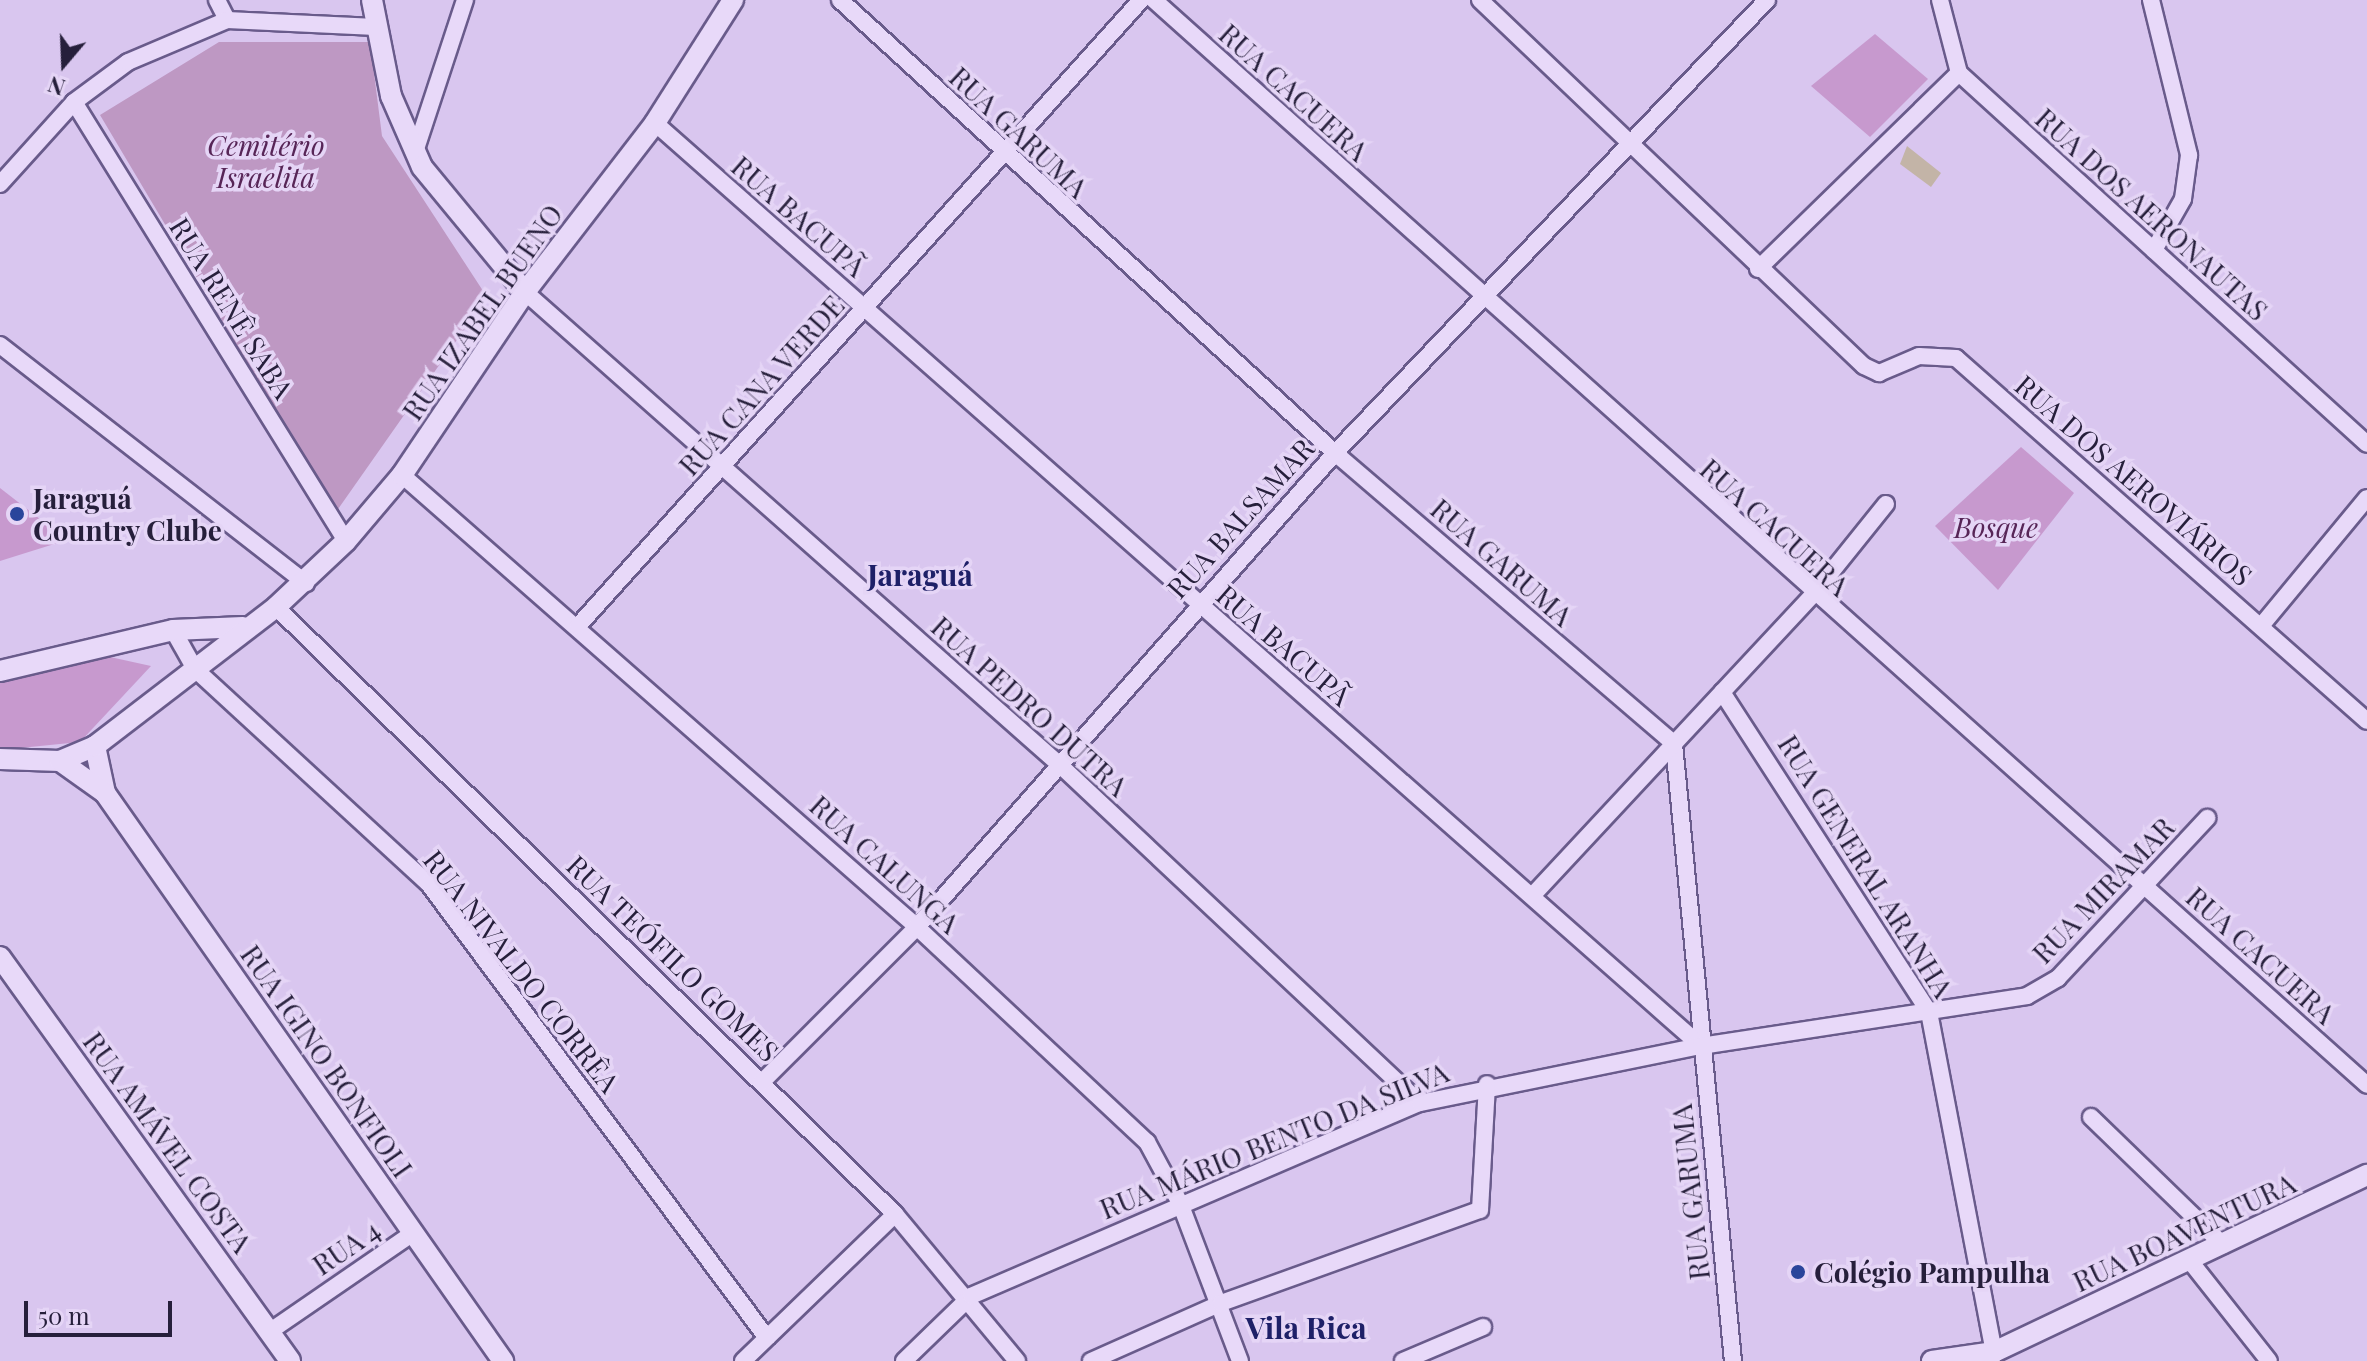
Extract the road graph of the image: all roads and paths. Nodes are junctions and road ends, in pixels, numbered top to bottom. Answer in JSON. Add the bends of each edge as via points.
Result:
{"nodes":[{"id":1,"x":217,"y":0,"type":"edge"},
{"id":2,"x":372,"y":0,"type":"edge"},
{"id":3,"x":465,"y":0,"type":"edge"},
{"id":4,"x":733,"y":0,"type":"edge"},
{"id":5,"x":840,"y":0,"type":"edge"},
{"id":6,"x":1141,"y":0,"type":"edge"},
{"id":7,"x":1154,"y":0,"type":"edge"},
{"id":8,"x":1480,"y":0,"type":"edge"},
{"id":9,"x":1767,"y":0,"type":"edge"},
{"id":10,"x":1940,"y":0,"type":"edge"},
{"id":11,"x":2151,"y":0,"type":"edge"},
{"id":12,"x":227,"y":20,"type":"junction"},
{"id":13,"x":376,"y":27,"type":"junction"},
{"id":14,"x":1959,"y":73,"type":"junction"},
{"id":15,"x":74,"y":102,"type":"junction"},
{"id":16,"x":655,"y":123,"type":"junction"},
{"id":17,"x":1628,"y":146,"type":"junction"},
{"id":18,"x":415,"y":152,"type":"junction"},
{"id":19,"x":1000,"y":152,"type":"junction"},
{"id":20,"x":0,"y":184,"type":"edge"},
{"id":21,"x":2154,"y":250,"type":"junction"},
{"id":22,"x":1758,"y":269,"type":"junction"},
{"id":23,"x":525,"y":292,"type":"junction"},
{"id":24,"x":1483,"y":300,"type":"junction"},
{"id":25,"x":865,"y":308,"type":"junction"},
{"id":26,"x":0,"y":345,"type":"edge"},
{"id":27,"x":2367,"y":444,"type":"edge"},
{"id":28,"x":1335,"y":453,"type":"junction"},
{"id":29,"x":721,"y":469,"type":"junction"},
{"id":30,"x":402,"y":475,"type":"junction"},
{"id":31,"x":2367,"y":498,"type":"edge"},
{"id":32,"x":1886,"y":504,"type":"dead end"},
{"id":33,"x":346,"y":541,"type":"junction"},
{"id":34,"x":306,"y":583,"type":"junction"},
{"id":35,"x":1812,"y":596,"type":"junction"},
{"id":36,"x":1197,"y":603,"type":"junction"},
{"id":37,"x":276,"y":607,"type":"junction"},
{"id":38,"x":578,"y":626,"type":"junction"},
{"id":39,"x":2261,"y":626,"type":"junction"},
{"id":40,"x":243,"y":627,"type":"junction"},
{"id":41,"x":173,"y":630,"type":"junction"},
{"id":42,"x":195,"y":669,"type":"junction"},
{"id":43,"x":0,"y":671,"type":"edge"},
{"id":44,"x":1722,"y":692,"type":"junction"},
{"id":45,"x":2367,"y":721,"type":"edge"},
{"id":46,"x":1674,"y":744,"type":"junction"},
{"id":47,"x":95,"y":746,"type":"junction"},
{"id":48,"x":0,"y":759,"type":"edge"},
{"id":49,"x":60,"y":761,"type":"junction"},
{"id":50,"x":1061,"y":766,"type":"junction"},
{"id":51,"x":105,"y":793,"type":"junction"},
{"id":52,"x":2207,"y":818,"type":"dead end"},
{"id":53,"x":2148,"y":889,"type":"junction"},
{"id":54,"x":1532,"y":896,"type":"junction"},
{"id":55,"x":917,"y":927,"type":"junction"},
{"id":56,"x":0,"y":957,"type":"edge"},
{"id":57,"x":1929,"y":1012,"type":"junction"},
{"id":58,"x":1701,"y":1046,"type":"junction"},
{"id":59,"x":762,"y":1082,"type":"junction"},
{"id":60,"x":1487,"y":1084,"type":"junction"},
{"id":61,"x":2367,"y":1085,"type":"edge"},
{"id":62,"x":1420,"y":1103,"type":"junction"},
{"id":63,"x":2091,"y":1117,"type":"dead end"},
{"id":64,"x":2367,"y":1175,"type":"edge"},
{"id":65,"x":1180,"y":1203,"type":"junction"},
{"id":66,"x":895,"y":1214,"type":"junction"},
{"id":67,"x":413,"y":1233,"type":"junction"},
{"id":68,"x":2223,"y":1245,"type":"junction"},
{"id":69,"x":2190,"y":1261,"type":"junction"},
{"id":70,"x":971,"y":1296,"type":"junction"},
{"id":71,"x":1221,"y":1303,"type":"junction"},
{"id":72,"x":1483,"y":1327,"type":"dead end"},
{"id":73,"x":269,"y":1332,"type":"junction"},
{"id":74,"x":767,"y":1338,"type":"junction"},
{"id":75,"x":1444,"y":1354,"type":"edge"},
{"id":76,"x":1993,"y":1356,"type":"edge"},
{"id":77,"x":290,"y":1361,"type":"edge"},
{"id":78,"x":503,"y":1361,"type":"edge"},
{"id":79,"x":743,"y":1361,"type":"edge"},
{"id":80,"x":904,"y":1361,"type":"edge"},
{"id":81,"x":1017,"y":1361,"type":"edge"},
{"id":82,"x":1091,"y":1361,"type":"edge"},
{"id":83,"x":1240,"y":1361,"type":"edge"},
{"id":84,"x":1403,"y":1361,"type":"edge"},
{"id":85,"x":1733,"y":1361,"type":"edge"},
{"id":86,"x":1932,"y":1361,"type":"edge"},
{"id":87,"x":2269,"y":1361,"type":"edge"}],
"edges":[{"from":1,"to":12,"type":"street"},
{"from":2,"to":13,"type":"street"},
{"from":3,"to":18,"type":"street"},
{"from":4,"to":16,"type":"street","name":"RUA IZABEL BUENO"},
{"from":5,"to":19,"type":"street","name":"RUA GARUMA"},
{"from":6,"to":19,"type":"street","name":"RUA CANA VERDE"},
{"from":7,"to":24,"type":"street","name":"RUA CACUERA"},
{"from":8,"to":17,"type":"street"},
{"from":9,"to":17,"type":"street","name":"RUA BALSAMAR"},
{"from":10,"to":14,"type":"street"},
{"from":11,"to":21,"type":"street","via":[[2189,155],[2183,199]]},
{"from":12,"to":13,"type":"street"},
{"from":12,"to":15,"type":"street","via":[[128,62]]},
{"from":13,"to":18,"type":"street","via":[[391,96]]},
{"from":14,"to":21,"type":"street","name":"RUA DOS AERONAUTAS"},
{"from":14,"to":22,"type":"street"},
{"from":15,"to":20,"type":"street"},
{"from":15,"to":33,"type":"street","name":"RUA RENÊ SABA"},
{"from":16,"to":23,"type":"street","name":"RUA IZABEL BUENO"},
{"from":16,"to":25,"type":"street","name":"RUA BACUPÃ"},
{"from":17,"to":22,"type":"street"},
{"from":17,"to":24,"type":"street","name":"RUA BALSAMAR"},
{"from":18,"to":23,"type":"street"},
{"from":19,"to":25,"type":"street","name":"RUA CANA VERDE"},
{"from":19,"to":28,"type":"street","name":"RUA GARUMA"},
{"from":21,"to":27,"type":"street","name":"RUA DOS AERONAUTAS"},
{"from":22,"to":39,"type":"street","name":"RUA DOS AEROVIÁRIOS","via":[[1847,352],[1879,373],[1919,356],[1956,358]]},
{"from":23,"to":29,"type":"street","name":"RUA PEDRO DUTRA"},
{"from":23,"to":30,"type":"street","name":"RUA IZABEL BUENO"},
{"from":24,"to":28,"type":"street","name":"RUA BALSAMAR"},
{"from":24,"to":35,"type":"street","name":"RUA CACUERA"},
{"from":25,"to":29,"type":"street","name":"RUA CANA VERDE"},
{"from":25,"to":36,"type":"street","name":"RUA BACUPÃ"},
{"from":26,"to":34,"type":"street"},
{"from":28,"to":36,"type":"street","name":"RUA BALSAMAR"},
{"from":28,"to":46,"type":"street","name":"RUA GARUMA"},
{"from":29,"to":38,"type":"street","name":"RUA CANA VERDE"},
{"from":29,"to":50,"type":"street","name":"RUA PEDRO DUTRA"},
{"from":30,"to":33,"type":"street","name":"RUA IZABEL BUENO"},
{"from":30,"to":38,"type":"street","name":"RUA CALUNGA"},
{"from":31,"to":39,"type":"street"},
{"from":32,"to":35,"type":"street"},
{"from":33,"to":34,"type":"street","name":"RUA IZABEL BUENO"},
{"from":34,"to":37,"type":"street","name":"RUA IZABEL BUENO"},
{"from":35,"to":44,"type":"street"},
{"from":35,"to":53,"type":"street","name":"RUA CACUERA"},
{"from":36,"to":50,"type":"street","name":"RUA BALSAMAR"},
{"from":36,"to":54,"type":"street","name":"RUA BACUPÃ"},
{"from":37,"to":40,"type":"street","name":"RUA IZABEL BUENO"},
{"from":37,"to":59,"type":"street","name":"RUA TEÓFILO GOMES"},
{"from":38,"to":55,"type":"street","name":"RUA CALUNGA"},
{"from":39,"to":45,"type":"street","name":"RUA DOS AEROVIÁRIOS"},
{"from":40,"to":41,"type":"street"},
{"from":40,"to":42,"type":"street","name":"RUA IZABEL BUENO"},
{"from":41,"to":42,"type":"street","name":"RUA NIVALDO CORRÊA"},
{"from":41,"to":43,"type":"street"},
{"from":42,"to":47,"type":"street","name":"RUA IZABEL BUENO"},
{"from":42,"to":74,"type":"street","name":"RUA NIVALDO CORRÊA","via":[[428,883]]},
{"from":44,"to":46,"type":"street"},
{"from":44,"to":57,"type":"street","name":"RUA GENERAL ARANHA"},
{"from":46,"to":54,"type":"street"},
{"from":46,"to":58,"type":"street","name":"RUA GARUMA"},
{"from":47,"to":49,"type":"street","name":"RUA IZABEL BUENO"},
{"from":47,"to":51,"type":"street","name":"RUA IGINO BONFIOLI"},
{"from":48,"to":49,"type":"street"},
{"from":49,"to":51,"type":"street","name":"RUA IGINO BONFIOLI"},
{"from":50,"to":55,"type":"street","name":"RUA BALSAMAR"},
{"from":50,"to":62,"type":"street","name":"RUA PEDRO DUTRA"},
{"from":51,"to":67,"type":"street","name":"RUA IGINO BONFIOLI"},
{"from":52,"to":53,"type":"street","name":"RUA MIRAMAR"},
{"from":53,"to":57,"type":"street","name":"RUA MIRAMAR","via":[[2058,978],[2027,996]]},
{"from":53,"to":61,"type":"street","name":"RUA CACUERA"},
{"from":54,"to":58,"type":"street","name":"RUA BACUPÃ"},
{"from":55,"to":59,"type":"street","name":"RUA BALSAMAR"},
{"from":55,"to":65,"type":"street","name":"RUA CALUNGA","via":[[1147,1142]]},
{"from":56,"to":73,"type":"street","name":"RUA AMÁVEL COSTA"},
{"from":57,"to":58,"type":"street","name":"RUA MIRAMAR"},
{"from":57,"to":76,"type":"street","name":"RUA GENERAL ARANHA"},
{"from":58,"to":60,"type":"street","name":"RUA MÁRIO BENTO DA SILVA"},
{"from":58,"to":85,"type":"street","name":"RUA GARUMA"},
{"from":59,"to":66,"type":"street","name":"RUA TEÓFILO GOMES"},
{"from":60,"to":62,"type":"street","name":"RUA MÁRIO BENTO DA SILVA"},
{"from":60,"to":71,"type":"street","via":[[1480,1210]]},
{"from":62,"to":65,"type":"street","name":"RUA MÁRIO BENTO DA SILVA"},
{"from":63,"to":68,"type":"street"},
{"from":64,"to":68,"type":"street","name":"RUA BOAVENTURA"},
{"from":65,"to":70,"type":"street","name":"RUA MÁRIO BENTO DA SILVA"},
{"from":65,"to":71,"type":"street","name":"RUA CALUNGA"},
{"from":66,"to":70,"type":"street","name":"RUA TEÓFILO GOMES"},
{"from":66,"to":74,"type":"street"},
{"from":67,"to":73,"type":"street","name":"RUA 4"},
{"from":67,"to":78,"type":"street","name":"RUA IGINO BONFIOLI"},
{"from":68,"to":69,"type":"street","name":"RUA BOAVENTURA"},
{"from":69,"to":76,"type":"street","name":"RUA BOAVENTURA"},
{"from":69,"to":87,"type":"street"},
{"from":70,"to":80,"type":"street"},
{"from":70,"to":81,"type":"street","name":"RUA TEÓFILO GOMES"},
{"from":71,"to":82,"type":"street"},
{"from":71,"to":83,"type":"street","name":"RUA CALUNGA"},
{"from":72,"to":75,"type":"street"},
{"from":73,"to":77,"type":"street","name":"RUA AMÁVEL COSTA"},
{"from":74,"to":79,"type":"street"},
{"from":75,"to":84,"type":"street"},
{"from":76,"to":86,"type":"street","name":"RUA BOAVENTURA"}]}
